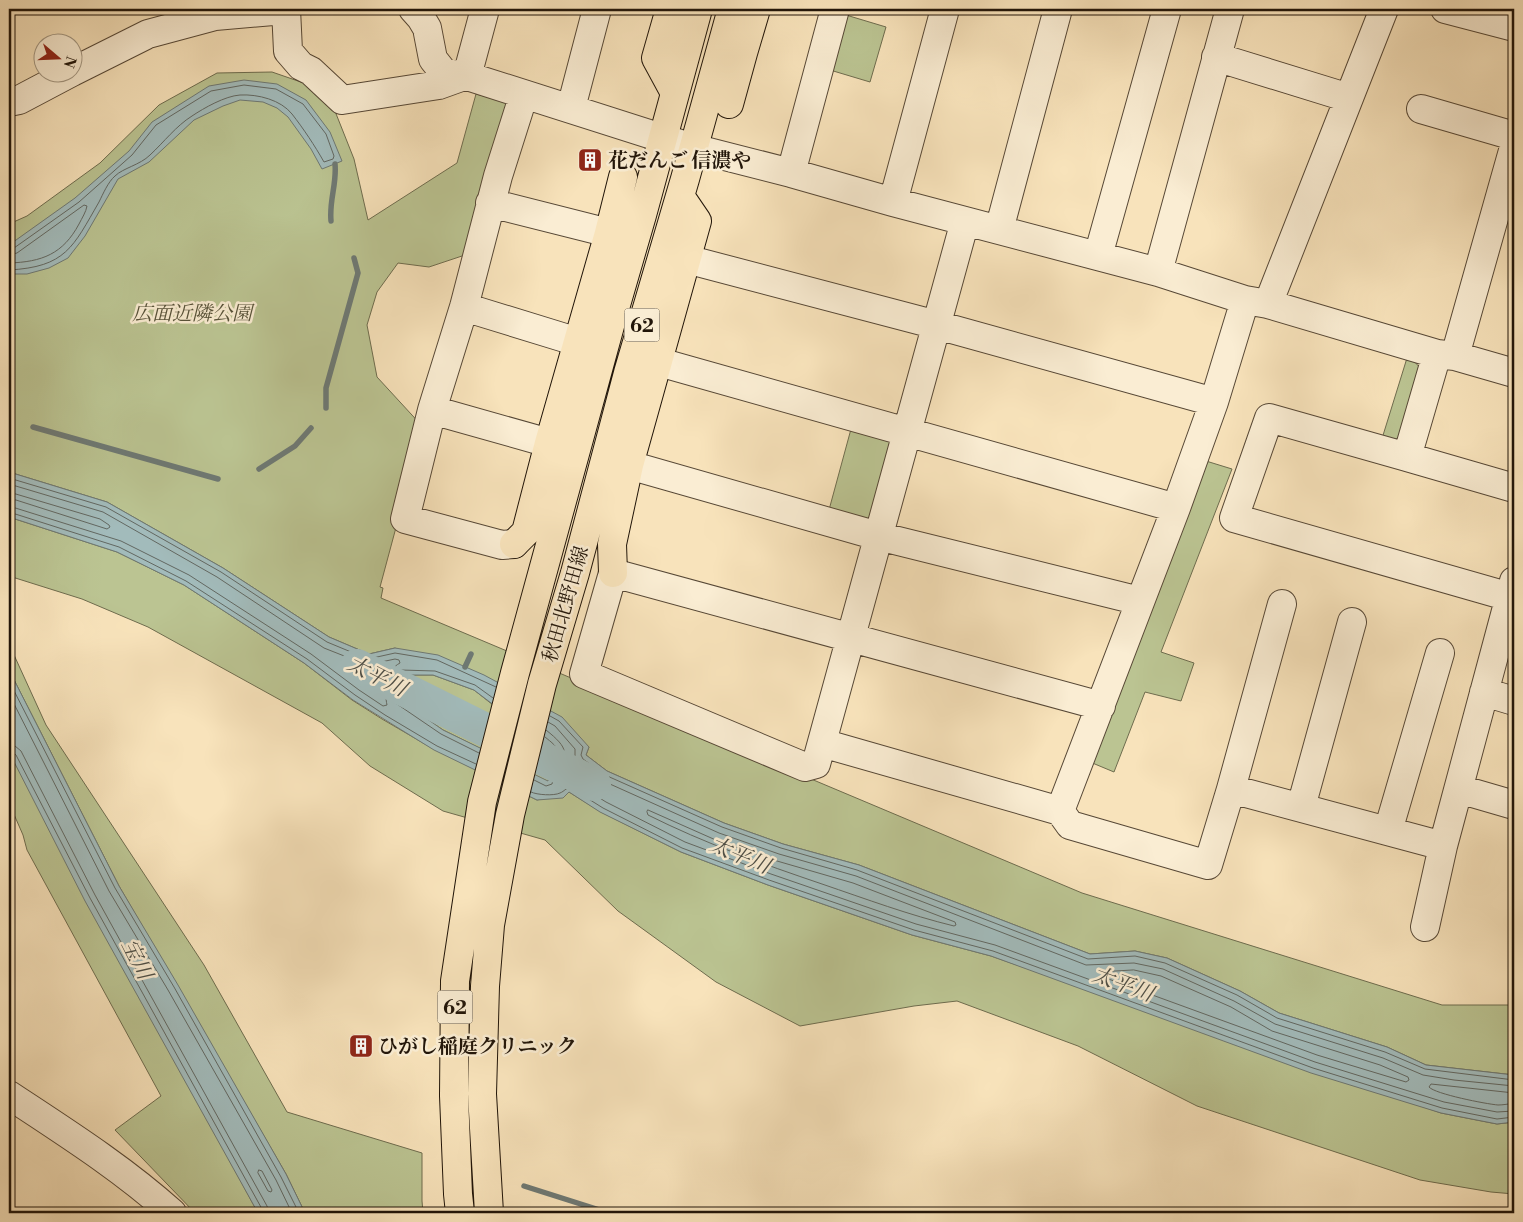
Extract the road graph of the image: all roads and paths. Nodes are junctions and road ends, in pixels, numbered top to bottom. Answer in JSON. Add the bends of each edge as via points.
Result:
{"nodes":[{"id":1,"x":278,"y":9,"type":"edge"},
{"id":2,"x":413,"y":9,"type":"edge"},
{"id":3,"x":485,"y":9,"type":"edge"},
{"id":4,"x":597,"y":9,"type":"edge"},
{"id":5,"x":670,"y":9,"type":"edge"},
{"id":6,"x":698,"y":9,"type":"edge"},
{"id":7,"x":732,"y":9,"type":"edge"},
{"id":8,"x":756,"y":9,"type":"edge"},
{"id":9,"x":835,"y":9,"type":"edge"},
{"id":10,"x":945,"y":9,"type":"edge"},
{"id":11,"x":1058,"y":9,"type":"edge"},
{"id":12,"x":1167,"y":9,"type":"edge"},
{"id":13,"x":1230,"y":9,"type":"edge"},
{"id":14,"x":1384,"y":9,"type":"edge"},
{"id":15,"x":1453,"y":10,"type":"edge"},
{"id":16,"x":206,"y":12,"type":"edge"},
{"id":17,"x":1514,"y":27,"type":"edge"},
{"id":18,"x":744,"y":53,"type":"junction"},
{"id":19,"x":1216,"y":57,"type":"junction"},
{"id":20,"x":82,"y":67,"type":"edge"},
{"id":21,"x":716,"y":67,"type":"junction"},
{"id":22,"x":466,"y":76,"type":"junction"},
{"id":23,"x":53,"y":82,"type":"edge"},
{"id":24,"x":675,"y":93,"type":"junction"},
{"id":25,"x":524,"y":94,"type":"junction"},
{"id":26,"x":1349,"y":98,"type":"junction"},
{"id":27,"x":9,"y":102,"type":"edge"},
{"id":28,"x":729,"y":104,"type":"dead end"},
{"id":29,"x":570,"y":108,"type":"junction"},
{"id":30,"x":1421,"y":110,"type":"dead end"},
{"id":31,"x":1514,"y":136,"type":"edge"},
{"id":32,"x":663,"y":138,"type":"junction"},
{"id":33,"x":1514,"y":147,"type":"edge"},
{"id":34,"x":693,"y":148,"type":"junction"},
{"id":35,"x":790,"y":173,"type":"junction"},
{"id":36,"x":623,"y":177,"type":"dead end"},
{"id":37,"x":680,"y":196,"type":"junction"},
{"id":38,"x":893,"y":202,"type":"junction"},
{"id":39,"x":490,"y":203,"type":"junction"},
{"id":40,"x":642,"y":215,"type":"junction"},
{"id":41,"x":965,"y":221,"type":"junction"},
{"id":42,"x":999,"y":230,"type":"junction"},
{"id":43,"x":609,"y":233,"type":"junction"},
{"id":44,"x":1098,"y":256,"type":"junction"},
{"id":45,"x":686,"y":259,"type":"junction"},
{"id":46,"x":1158,"y":272,"type":"junction"},
{"id":47,"x":1256,"y":302,"type":"junction"},
{"id":48,"x":464,"y":307,"type":"junction"},
{"id":49,"x":937,"y":325,"type":"junction"},
{"id":50,"x":578,"y":342,"type":"junction"},
{"id":51,"x":1446,"y":355,"type":"junction"},
{"id":52,"x":659,"y":362,"type":"junction"},
{"id":53,"x":1514,"y":373,"type":"edge"},
{"id":54,"x":1214,"y":402,"type":"junction"},
{"id":55,"x":432,"y":410,"type":"junction"},
{"id":56,"x":907,"y":432,"type":"junction"},
{"id":57,"x":549,"y":443,"type":"junction"},
{"id":58,"x":1407,"y":457,"type":"junction"},
{"id":59,"x":629,"y":465,"type":"junction"},
{"id":60,"x":1514,"y":488,"type":"edge"},
{"id":61,"x":1176,"y":508,"type":"junction"},
{"id":62,"x":878,"y":536,"type":"junction"},
{"id":63,"x":514,"y":544,"type":"joint"},
{"id":64,"x":613,"y":573,"type":"junction"},
{"id":65,"x":1512,"y":589,"type":"edge"},
{"id":66,"x":1140,"y":601,"type":"junction"},
{"id":67,"x":1282,"y":604,"type":"dead end"},
{"id":68,"x":1352,"y":622,"type":"dead end"},
{"id":69,"x":851,"y":638,"type":"junction"},
{"id":70,"x":1440,"y":653,"type":"dead end"},
{"id":71,"x":1484,"y":692,"type":"junction"},
{"id":72,"x":1514,"y":701,"type":"edge"},
{"id":73,"x":1100,"y":706,"type":"junction"},
{"id":74,"x":822,"y":743,"type":"junction"},
{"id":75,"x":1231,"y":789,"type":"junction"},
{"id":76,"x":1459,"y":789,"type":"junction"},
{"id":77,"x":1514,"y":805,"type":"edge"},
{"id":78,"x":1301,"y":808,"type":"junction"},
{"id":79,"x":1060,"y":812,"type":"junction"},
{"id":80,"x":1388,"y":831,"type":"junction"},
{"id":81,"x":1443,"y":846,"type":"junction"},
{"id":82,"x":1425,"y":927,"type":"dead end"},
{"id":83,"x":9,"y":1095,"type":"edge"},
{"id":84,"x":172,"y":1213,"type":"edge"},
{"id":85,"x":460,"y":1213,"type":"edge"},
{"id":86,"x":489,"y":1213,"type":"edge"}],
"edges":[{"from":1,"to":16,"type":"street"},
{"from":1,"to":22,"type":"street","via":[[288,51],[342,100],[439,85]]},
{"from":2,"to":22,"type":"street","via":[[427,28],[433,59],[444,73]]},
{"from":3,"to":22,"type":"street"},
{"from":4,"to":29,"type":"street"},
{"from":5,"to":24,"type":"main road","via":[[656,58]]},
{"from":6,"to":24,"type":"main road","name":"秋田北野田線","number":"62"},
{"from":7,"to":21,"type":"main road","name":"秋田北野田線","number":"62"},
{"from":8,"to":18,"type":"main road"},
{"from":9,"to":35,"type":"street"},
{"from":10,"to":38,"type":"street"},
{"from":11,"to":42,"type":"street"},
{"from":12,"to":44,"type":"street"},
{"from":13,"to":19,"type":"street"},
{"from":14,"to":26,"type":"street"},
{"from":15,"to":17,"type":"street"},
{"from":16,"to":20,"type":"street","via":[[148,34]]},
{"from":18,"to":21,"type":"main road"},
{"from":18,"to":28,"type":"main road"},
{"from":19,"to":26,"type":"street"},
{"from":19,"to":46,"type":"street"},
{"from":21,"to":34,"type":"main road","name":"秋田北野田線","number":"62"},
{"from":22,"to":25,"type":"street"},
{"from":23,"to":27,"type":"street"},
{"from":24,"to":32,"type":"main road","name":"秋田北野田線","number":"62"},
{"from":25,"to":29,"type":"street"},
{"from":25,"to":39,"type":"street"},
{"from":26,"to":47,"type":"street"},
{"from":29,"to":32,"type":"street"},
{"from":30,"to":31,"type":"street"},
{"from":32,"to":34,"type":"street"},
{"from":32,"to":40,"type":"main road","name":"秋田北野田線","number":"62"},
{"from":33,"to":51,"type":"street"},
{"from":34,"to":35,"type":"street"},
{"from":34,"to":37,"type":"main road","name":"秋田北野田線","number":"62"},
{"from":35,"to":38,"type":"street"},
{"from":36,"to":43,"type":"main road"},
{"from":37,"to":45,"type":"main road","via":[[697,221]]},
{"from":37,"to":86,"type":"main road","name":"秋田北野田線","number":"62","via":[[542,684],[510,815],[490,925],[485,986],[482,1094]]},
{"from":38,"to":41,"type":"street"},
{"from":39,"to":43,"type":"street"},
{"from":39,"to":48,"type":"street"},
{"from":40,"to":43,"type":"main road"},
{"from":40,"to":85,"type":"main road","name":"秋田北野田線","number":"62","via":[[482,802],[455,981],[454,1096]]},
{"from":41,"to":42,"type":"street"},
{"from":41,"to":49,"type":"street"},
{"from":42,"to":44,"type":"street"},
{"from":43,"to":50,"type":"main road"},
{"from":44,"to":46,"type":"street"},
{"from":45,"to":49,"type":"street"},
{"from":45,"to":52,"type":"main road"},
{"from":46,"to":47,"type":"street"},
{"from":47,"to":51,"type":"street"},
{"from":47,"to":54,"type":"street"},
{"from":48,"to":50,"type":"street"},
{"from":48,"to":55,"type":"street"},
{"from":49,"to":54,"type":"street"},
{"from":49,"to":56,"type":"street"},
{"from":50,"to":57,"type":"main road"},
{"from":51,"to":53,"type":"street"},
{"from":51,"to":58,"type":"street"},
{"from":52,"to":56,"type":"street"},
{"from":52,"to":59,"type":"main road"},
{"from":54,"to":61,"type":"street"},
{"from":55,"to":57,"type":"street"},
{"from":55,"to":63,"type":"street","via":[[405,519],[502,545]]},
{"from":56,"to":61,"type":"street"},
{"from":56,"to":62,"type":"street"},
{"from":57,"to":63,"type":"main road","via":[[526,532]]},
{"from":58,"to":60,"type":"street"},
{"from":58,"to":65,"type":"street","via":[[1269,418],[1234,518]]},
{"from":59,"to":62,"type":"street"},
{"from":59,"to":64,"type":"main road","via":[[612,544]]},
{"from":61,"to":66,"type":"street"},
{"from":62,"to":66,"type":"street"},
{"from":62,"to":69,"type":"street"},
{"from":64,"to":69,"type":"street"},
{"from":64,"to":74,"type":"street","via":[[584,674],[805,767],[816,764]]},
{"from":65,"to":71,"type":"street"},
{"from":66,"to":73,"type":"street"},
{"from":67,"to":75,"type":"street"},
{"from":68,"to":78,"type":"street"},
{"from":69,"to":73,"type":"street"},
{"from":69,"to":74,"type":"street"},
{"from":70,"to":80,"type":"street"},
{"from":71,"to":72,"type":"street"},
{"from":71,"to":76,"type":"street"},
{"from":73,"to":79,"type":"street"},
{"from":74,"to":79,"type":"street"},
{"from":75,"to":78,"type":"street"},
{"from":75,"to":79,"type":"street","via":[[1208,864],[1070,825]]},
{"from":76,"to":77,"type":"street"},
{"from":76,"to":81,"type":"street"},
{"from":78,"to":80,"type":"street"},
{"from":80,"to":81,"type":"street"},
{"from":81,"to":82,"type":"street"},
{"from":83,"to":84,"type":"street","via":[[110,1163]]}]}
